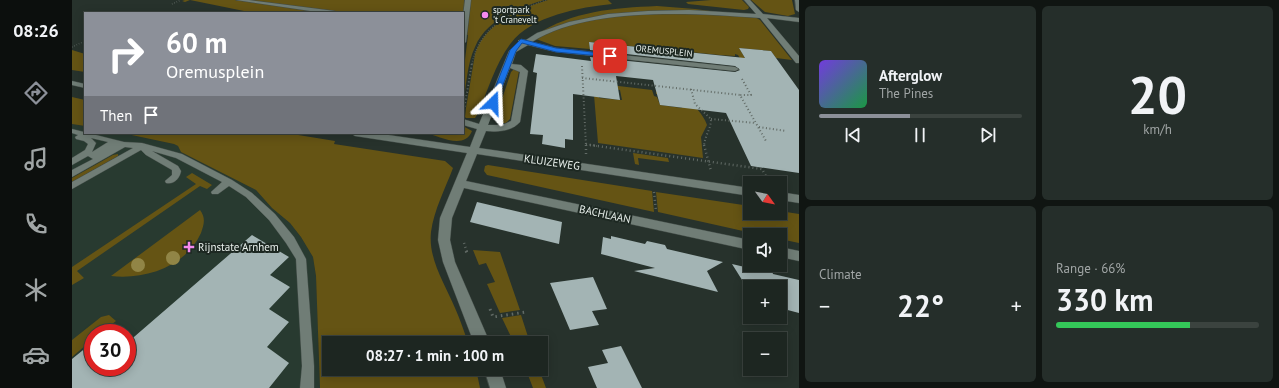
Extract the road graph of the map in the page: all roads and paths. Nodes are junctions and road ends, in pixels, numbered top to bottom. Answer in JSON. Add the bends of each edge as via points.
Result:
{"nodes":[{"id":1,"x":181,"y":0,"type":"edge"},
{"id":2,"x":238,"y":0,"type":"edge"},
{"id":3,"x":468,"y":0,"type":"edge"},
{"id":4,"x":546,"y":0,"type":"edge"},
{"id":5,"x":747,"y":0,"type":"edge"},
{"id":6,"x":798,"y":0,"type":"edge"},
{"id":7,"x":172,"y":4,"type":"dead end"},
{"id":8,"x":675,"y":5,"type":"dead end"},
{"id":9,"x":799,"y":10,"type":"edge"},
{"id":10,"x":328,"y":12,"type":"edge"},
{"id":11,"x":759,"y":15,"type":"junction"},
{"id":12,"x":799,"y":20,"type":"edge"},
{"id":13,"x":538,"y":27,"type":"dead end"},
{"id":14,"x":464,"y":29,"type":"edge"},
{"id":15,"x":521,"y":41,"type":"junction"},
{"id":16,"x":83,"y":42,"type":"dead end"},
{"id":17,"x":72,"y":46,"type":"edge"},
{"id":18,"x":594,"y":54,"type":"junction"},
{"id":19,"x":799,"y":61,"type":"edge"},
{"id":20,"x":507,"y":65,"type":"junction"},
{"id":21,"x":735,"y":69,"type":"joint"},
{"id":22,"x":582,"y":78,"type":"junction"},
{"id":23,"x":72,"y":83,"type":"edge"},
{"id":24,"x":84,"y":86,"type":"edge"},
{"id":25,"x":691,"y":89,"type":"junction"},
{"id":26,"x":740,"y":95,"type":"junction"},
{"id":27,"x":464,"y":109,"type":"edge"},
{"id":28,"x":711,"y":119,"type":"junction"},
{"id":29,"x":464,"y":122,"type":"edge"},
{"id":30,"x":756,"y":123,"type":"junction"},
{"id":31,"x":483,"y":127,"type":"junction"},
{"id":32,"x":758,"y":127,"type":"junction"},
{"id":33,"x":72,"y":131,"type":"edge"},
{"id":34,"x":786,"y":131,"type":"dead end"},
{"id":35,"x":362,"y":134,"type":"edge"},
{"id":36,"x":72,"y":136,"type":"edge"},
{"id":37,"x":766,"y":141,"type":"dead end"},
{"id":38,"x":120,"y":143,"type":"junction"},
{"id":39,"x":586,"y":144,"type":"junction"},
{"id":40,"x":142,"y":146,"type":"junction"},
{"id":41,"x":472,"y":150,"type":"junction"},
{"id":42,"x":708,"y":161,"type":"junction"},
{"id":43,"x":72,"y":162,"type":"edge"},
{"id":44,"x":587,"y":167,"type":"junction"},
{"id":45,"x":72,"y":168,"type":"edge"},
{"id":46,"x":72,"y":174,"type":"edge"},
{"id":47,"x":766,"y":176,"type":"edge"},
{"id":48,"x":169,"y":181,"type":"dead end"},
{"id":49,"x":229,"y":182,"type":"junction"},
{"id":50,"x":460,"y":183,"type":"junction"},
{"id":51,"x":72,"y":186,"type":"edge"},
{"id":52,"x":654,"y":186,"type":"dead end"},
{"id":53,"x":717,"y":187,"type":"junction"},
{"id":54,"x":743,"y":191,"type":"edge"},
{"id":55,"x":215,"y":192,"type":"dead end"},
{"id":56,"x":787,"y":197,"type":"edge"},
{"id":57,"x":799,"y":199,"type":"edge"},
{"id":58,"x":657,"y":225,"type":"junction"},
{"id":59,"x":464,"y":243,"type":"dead end"},
{"id":60,"x":743,"y":243,"type":"edge"},
{"id":61,"x":466,"y":253,"type":"dead end"},
{"id":62,"x":787,"y":253,"type":"edge"},
{"id":63,"x":799,"y":256,"type":"edge"},
{"id":64,"x":490,"y":309,"type":"dead end"},
{"id":65,"x":526,"y":312,"type":"dead end"},
{"id":66,"x":479,"y":336,"type":"edge"},
{"id":67,"x":494,"y":376,"type":"edge"},
{"id":68,"x":307,"y":388,"type":"edge"},
{"id":69,"x":498,"y":388,"type":"edge"}],
"edges":[{"from":1,"to":7,"type":"path"},
{"from":2,"to":10,"type":"lane"},
{"from":3,"to":14,"type":"street"},
{"from":4,"to":27,"type":"path","via":[[517,10],[484,34],[476,46]]},
{"from":5,"to":11,"type":"street"},
{"from":6,"to":9,"type":"street"},
{"from":8,"to":11,"type":"street"},
{"from":11,"to":12,"type":"street"},
{"from":11,"to":19,"type":"street"},
{"from":13,"to":15,"type":"street"},
{"from":15,"to":18,"type":"street","name":"OREMUSPLEIN","via":[[556,50]]},
{"from":15,"to":20,"type":"street","via":[[513,50]]},
{"from":16,"to":17,"type":"path"},
{"from":18,"to":21,"type":"street","name":"OREMUSPLEIN"},
{"from":18,"to":22,"type":"path","via":[[595,61],[581,60]]},
{"from":20,"to":31,"type":"street"},
{"from":20,"to":31,"type":"street","via":[[524,71],[515,122],[505,128]]},
{"from":21,"to":26,"type":"path","via":[[751,95]]},
{"from":22,"to":25,"type":"path"},
{"from":22,"to":39,"type":"path"},
{"from":23,"to":24,"type":"street"},
{"from":25,"to":26,"type":"path"},
{"from":25,"to":28,"type":"path","via":[[695,104]]},
{"from":26,"to":30,"type":"path"},
{"from":28,"to":30,"type":"path"},
{"from":28,"to":42,"type":"path","via":[[711,128],[706,133],[704,143]]},
{"from":29,"to":31,"type":"street"},
{"from":30,"to":32,"type":"path"},
{"from":31,"to":41,"type":"street"},
{"from":32,"to":34,"type":"path"},
{"from":32,"to":37,"type":"path"},
{"from":33,"to":38,"type":"lane"},
{"from":35,"to":41,"type":"street","name":"KLUIZEWEG"},
{"from":36,"to":43,"type":"lane","via":[[87,139],[92,143],[88,152]]},
{"from":38,"to":40,"type":"lane"},
{"from":38,"to":45,"type":"lane"},
{"from":38,"to":46,"type":"lane"},
{"from":39,"to":42,"type":"path"},
{"from":39,"to":44,"type":"path"},
{"from":40,"to":48,"type":"lane","via":[[148,153],[175,168],[176,176]]},
{"from":40,"to":49,"type":"lane","via":[[179,156]]},
{"from":40,"to":51,"type":"lane"},
{"from":41,"to":44,"type":"street","name":"KLUIZEWEG"},
{"from":41,"to":50,"type":"street"},
{"from":42,"to":47,"type":"path","via":[[762,169]]},
{"from":42,"to":53,"type":"path"},
{"from":44,"to":53,"type":"street","name":"KLUIZEWEG"},
{"from":49,"to":55,"type":"lane"},
{"from":49,"to":68,"type":"lane","via":[[249,195],[272,217],[301,259],[308,366]]},
{"from":50,"to":58,"type":"street","name":"BACHLAAN"},
{"from":50,"to":66,"type":"street","via":[[446,218],[444,240],[449,262]]},
{"from":52,"to":58,"type":"path"},
{"from":53,"to":54,"type":"street","name":"KLUIZEWEG"},
{"from":56,"to":57,"type":"street"},
{"from":58,"to":60,"type":"street","name":"BACHLAAN"},
{"from":59,"to":61,"type":"path"},
{"from":62,"to":63,"type":"street"},
{"from":64,"to":65,"type":"path","via":[[493,317]]},
{"from":67,"to":69,"type":"street"}]}
